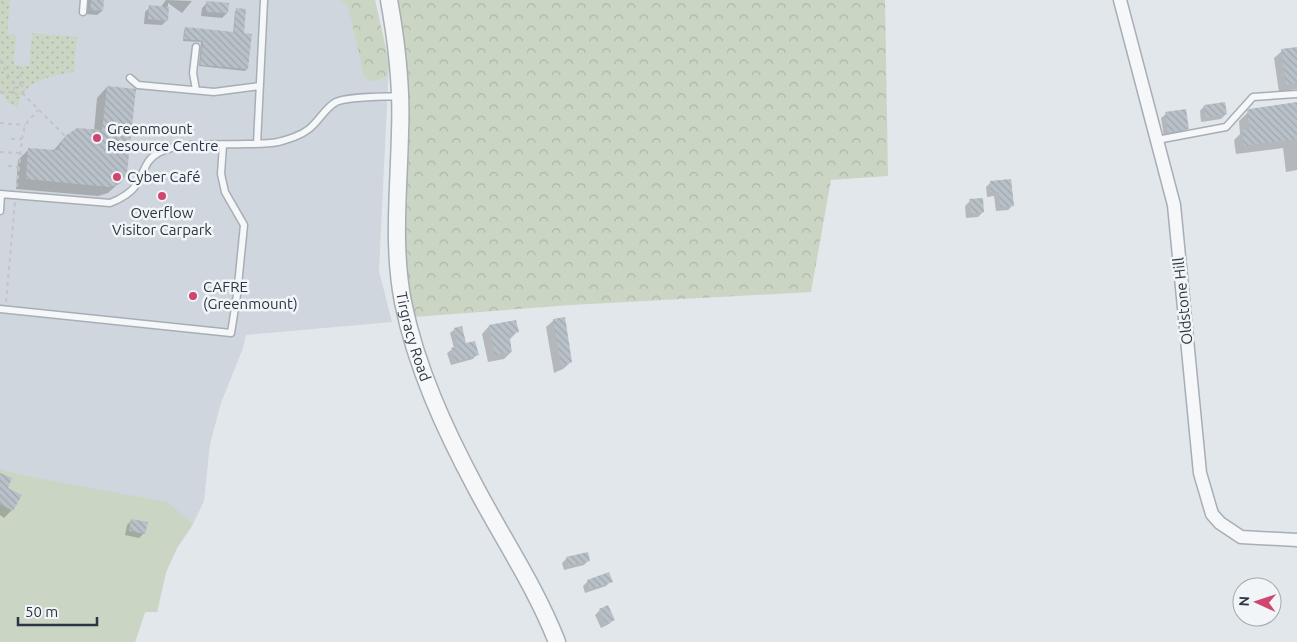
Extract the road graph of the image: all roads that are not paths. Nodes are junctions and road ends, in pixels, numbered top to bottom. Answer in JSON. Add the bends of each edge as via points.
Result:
{"nodes":[{"id":1,"x":84,"y":0,"type":"edge"},
{"id":2,"x":264,"y":0,"type":"edge"},
{"id":3,"x":389,"y":0,"type":"edge"},
{"id":4,"x":1120,"y":0,"type":"edge"},
{"id":5,"x":83,"y":12,"type":"dead end"},
{"id":6,"x":196,"y":47,"type":"dead end"},
{"id":7,"x":130,"y":78,"type":"dead end"},
{"id":8,"x":260,"y":86,"type":"junction"},
{"id":9,"x":196,"y":90,"type":"junction"},
{"id":10,"x":1297,"y":94,"type":"edge"},
{"id":11,"x":400,"y":96,"type":"junction"},
{"id":12,"x":1157,"y":140,"type":"junction"},
{"id":13,"x":257,"y":144,"type":"junction"},
{"id":14,"x":223,"y":145,"type":"junction"},
{"id":15,"x":1,"y":194,"type":"edge"},
{"id":16,"x":0,"y":211,"type":"edge"},
{"id":17,"x":3,"y":309,"type":"edge"},
{"id":18,"x":1297,"y":540,"type":"edge"},
{"id":19,"x":557,"y":642,"type":"edge"}],
"edges":[{"from":1,"to":5,"type":"lane"},
{"from":2,"to":8,"type":"lane"},
{"from":3,"to":11,"type":"street","name":"Tirgracy Road"},
{"from":4,"to":12,"type":"street","name":"Oldstone Hill"},
{"from":6,"to":9,"type":"lane","via":[[193,74]]},
{"from":7,"to":9,"type":"lane","via":[[138,85]]},
{"from":8,"to":9,"type":"lane","via":[[222,91]]},
{"from":8,"to":13,"type":"lane"},
{"from":10,"to":12,"type":"lane","via":[[1254,96],[1226,127]]},
{"from":11,"to":13,"type":"lane","via":[[338,101],[310,129],[293,138]]},
{"from":11,"to":19,"type":"street","name":"Tirgracy Road","via":[[398,269],[410,330],[431,394]]},
{"from":12,"to":18,"type":"street","name":"Oldstone Hill","via":[[1174,205],[1200,473],[1212,514],[1241,536]]},
{"from":13,"to":14,"type":"lane"},
{"from":14,"to":15,"type":"lane","via":[[178,146],[157,153],[146,163],[137,184],[124,198],[110,203]]},
{"from":14,"to":17,"type":"lane","via":[[221,174],[225,192],[244,225],[231,333]]},
{"from":15,"to":16,"type":"lane"}]}
